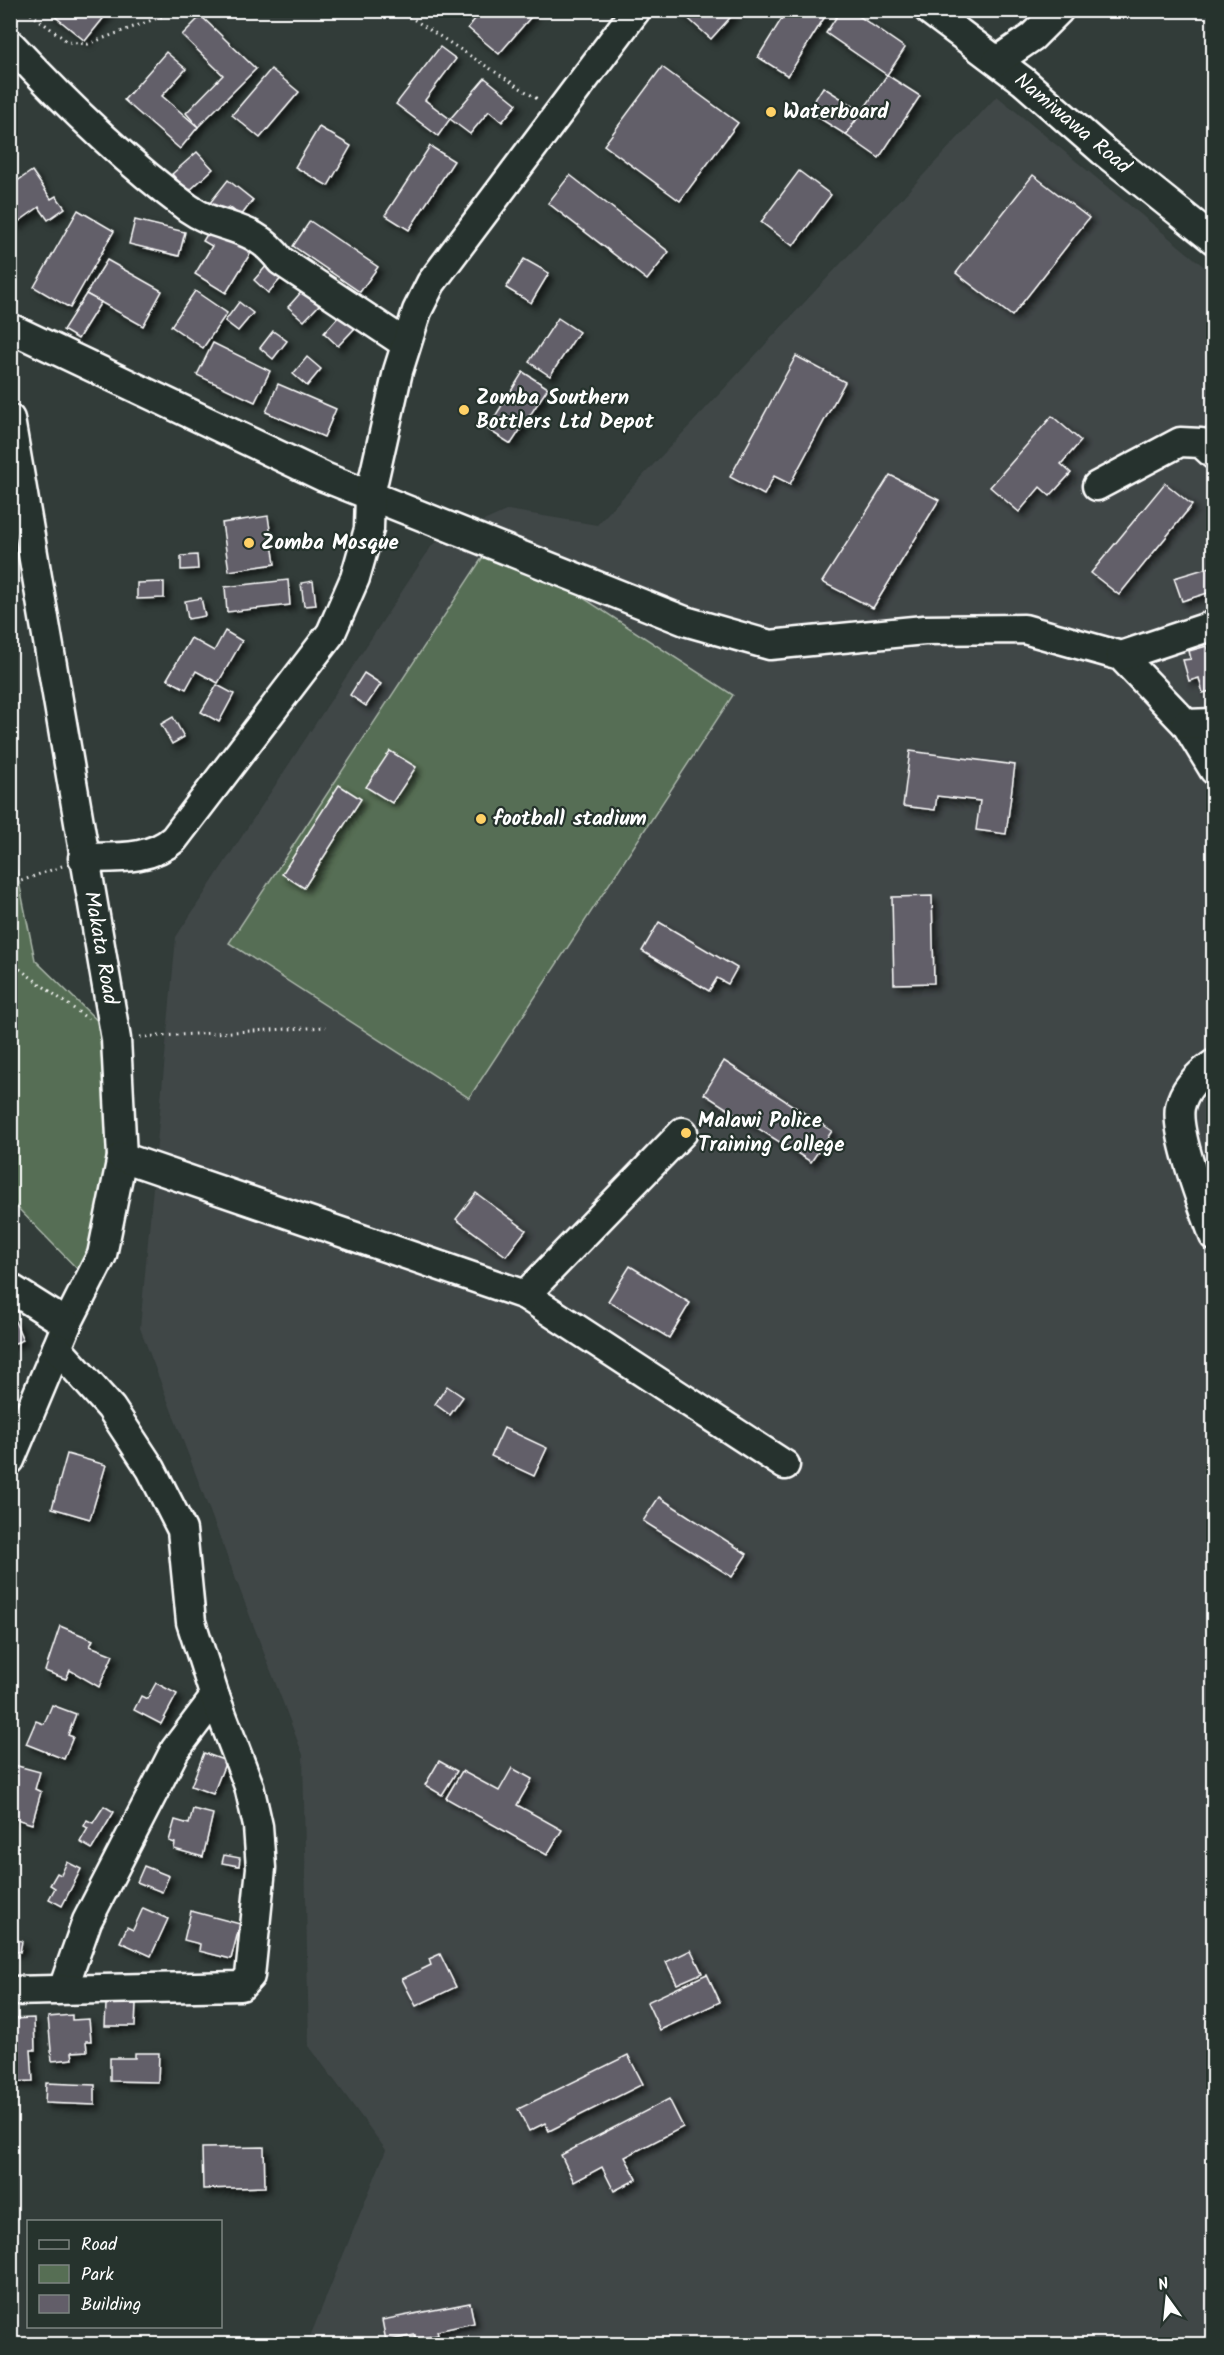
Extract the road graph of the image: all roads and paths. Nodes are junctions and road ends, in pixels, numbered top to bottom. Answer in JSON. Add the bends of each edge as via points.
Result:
{"nodes":[{"id":1,"x":26,"y":10,"type":"edge"},
{"id":2,"x":179,"y":10,"type":"edge"},
{"id":3,"x":399,"y":10,"type":"edge"},
{"id":4,"x":636,"y":10,"type":"edge"},
{"id":5,"x":929,"y":10,"type":"edge"},
{"id":6,"x":1059,"y":10,"type":"edge"},
{"id":7,"x":10,"y":44,"type":"edge"},
{"id":8,"x":997,"y":62,"type":"junction"},
{"id":9,"x":560,"y":113,"type":"junction"},
{"id":10,"x":1214,"y":240,"type":"edge"},
{"id":11,"x":10,"y":328,"type":"edge"},
{"id":12,"x":406,"y":344,"type":"junction"},
{"id":13,"x":10,"y":419,"type":"edge"},
{"id":14,"x":1214,"y":455,"type":"edge"},
{"id":15,"x":1097,"y":486,"type":"dead end"},
{"id":16,"x":370,"y":495,"type":"junction"},
{"id":17,"x":1214,"y":626,"type":"edge"},
{"id":18,"x":1121,"y":656,"type":"junction"},
{"id":19,"x":1200,"y":724,"type":"edge"},
{"id":20,"x":1214,"y":770,"type":"edge"},
{"id":21,"x":83,"y":858,"type":"junction"},
{"id":22,"x":10,"y":885,"type":"edge"},
{"id":23,"x":10,"y":962,"type":"edge"},
{"id":24,"x":326,"y":1028,"type":"dead end"},
{"id":25,"x":116,"y":1039,"type":"junction"},
{"id":26,"x":1214,"y":1064,"type":"edge"},
{"id":27,"x":683,"y":1132,"type":"dead end"},
{"id":28,"x":122,"y":1157,"type":"junction"},
{"id":29,"x":1214,"y":1236,"type":"edge"},
{"id":30,"x":10,"y":1288,"type":"edge"},
{"id":31,"x":525,"y":1295,"type":"junction"},
{"id":32,"x":62,"y":1336,"type":"junction"},
{"id":33,"x":10,"y":1460,"type":"edge"},
{"id":34,"x":785,"y":1465,"type":"dead end"},
{"id":35,"x":215,"y":1697,"type":"junction"},
{"id":36,"x":63,"y":1989,"type":"junction"},
{"id":37,"x":10,"y":1990,"type":"edge"}],
"edges":[{"from":1,"to":2,"type":"path","via":[[68,42],[88,44]]},
{"from":3,"to":9,"type":"path"},
{"from":4,"to":9,"type":"street"},
{"from":5,"to":8,"type":"street","name":"Namiwawa Road"},
{"from":6,"to":8,"type":"street","via":[[1032,37]]},
{"from":7,"to":12,"type":"street","via":[[125,157],[190,209],[254,234],[281,261]]},
{"from":8,"to":10,"type":"street","name":"Namiwawa Road"},
{"from":9,"to":12,"type":"street","via":[[431,283]]},
{"from":11,"to":16,"type":"street","via":[[324,477]]},
{"from":12,"to":16,"type":"street"},
{"from":13,"to":21,"type":"street","name":"Makata Road"},
{"from":14,"to":15,"type":"street","via":[[1201,443],[1180,442]]},
{"from":16,"to":18,"type":"street","via":[[685,621],[770,645],[924,630],[1024,629]]},
{"from":16,"to":21,"type":"street","via":[[369,529],[355,578],[331,633],[174,839],[139,856]]},
{"from":17,"to":18,"type":"street"},
{"from":18,"to":19,"type":"street"},
{"from":19,"to":20,"type":"street"},
{"from":21,"to":22,"type":"path"},
{"from":21,"to":25,"type":"street","name":"Makata Road"},
{"from":23,"to":25,"type":"path"},
{"from":24,"to":25,"type":"path"},
{"from":25,"to":28,"type":"street","name":"Makata Road"},
{"from":26,"to":29,"type":"street","via":[[1200,1073],[1180,1108],[1183,1136]]},
{"from":27,"to":31,"type":"street"},
{"from":28,"to":31,"type":"street"},
{"from":28,"to":32,"type":"street","name":"Makata Road","via":[[102,1255]]},
{"from":30,"to":32,"type":"street"},
{"from":31,"to":34,"type":"street"},
{"from":32,"to":33,"type":"street","name":"Makata Road"},
{"from":32,"to":35,"type":"street","via":[[170,1503],[182,1530],[190,1622]]},
{"from":35,"to":36,"type":"street","via":[[181,1739],[87,1921]]},
{"from":35,"to":36,"type":"street","via":[[249,1786],[258,1826],[261,1868],[250,1976],[236,1987]]},
{"from":36,"to":37,"type":"street"}]}
